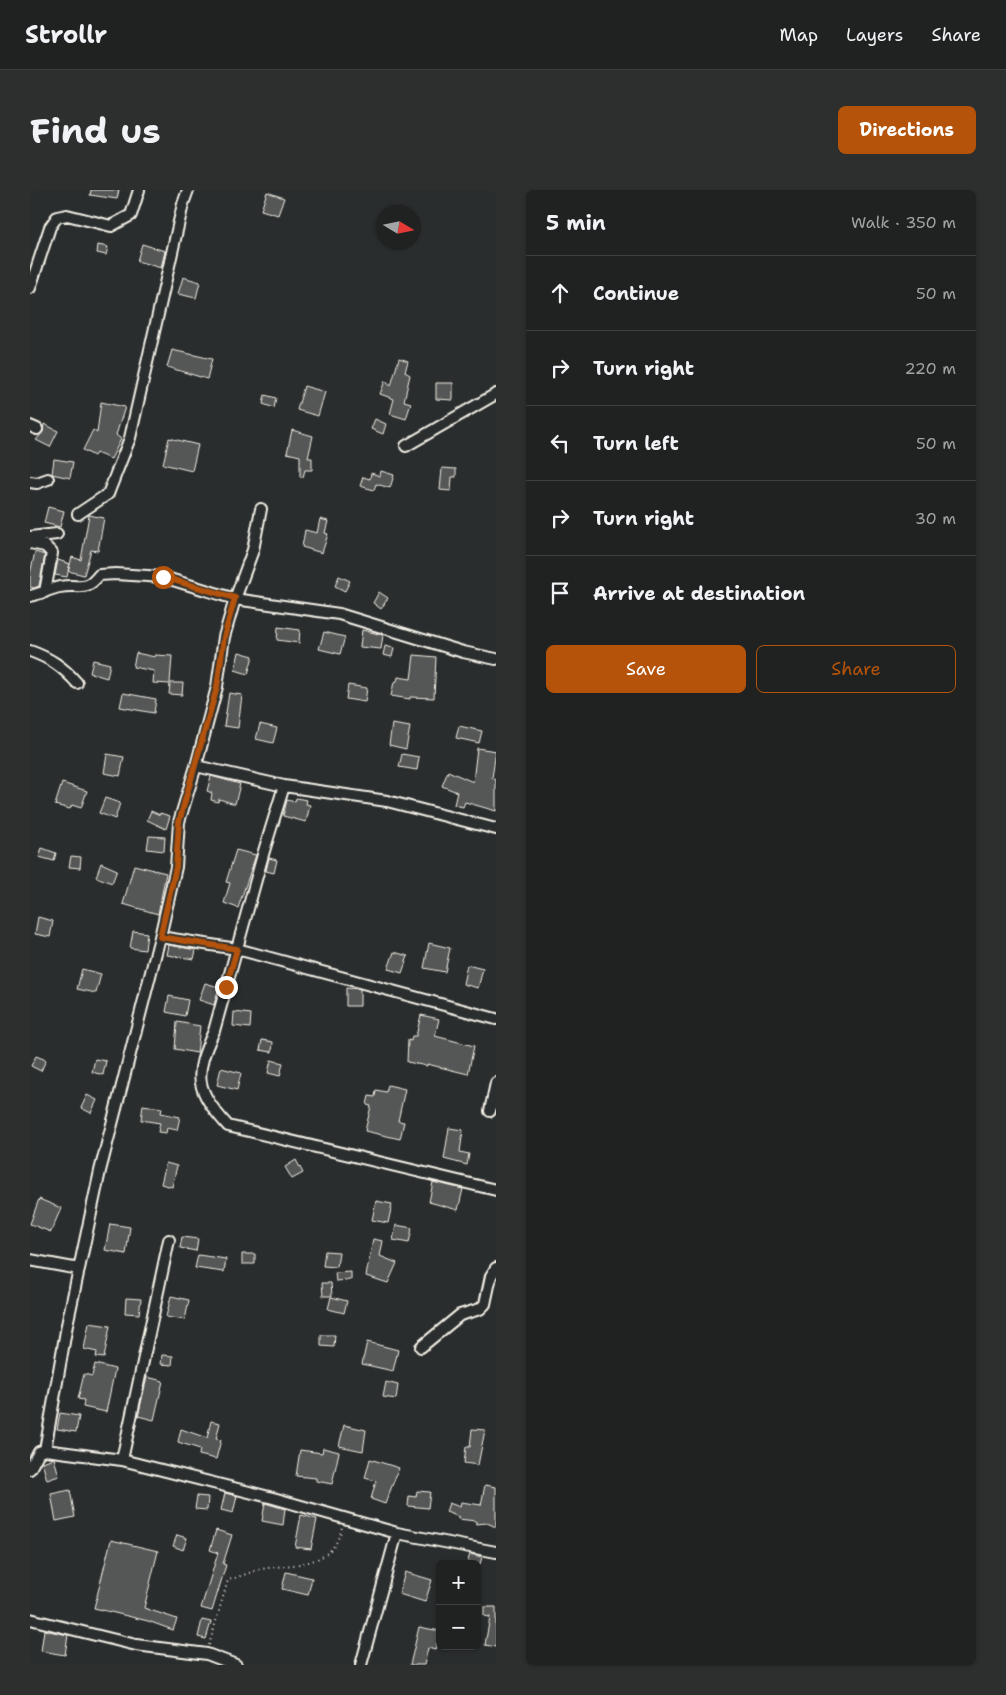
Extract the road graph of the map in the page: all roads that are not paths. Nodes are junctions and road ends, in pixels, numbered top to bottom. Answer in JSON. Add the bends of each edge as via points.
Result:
{"nodes":[{"id":1,"x":140,"y":190,"type":"edge"},
{"id":2,"x":188,"y":190,"type":"edge"},
{"id":3,"x":30,"y":288,"type":"edge"},
{"id":4,"x":496,"y":394,"type":"edge"},
{"id":5,"x":406,"y":446,"type":"dead end"},
{"id":6,"x":48,"y":479,"type":"dead end"},
{"id":7,"x":30,"y":482,"type":"edge"},
{"id":8,"x":261,"y":509,"type":"dead end"},
{"id":9,"x":78,"y":514,"type":"dead end"},
{"id":10,"x":57,"y":534,"type":"dead end"},
{"id":11,"x":30,"y":538,"type":"edge"},
{"id":12,"x":30,"y":543,"type":"edge"},
{"id":13,"x":45,"y":592,"type":"junction"},
{"id":14,"x":30,"y":596,"type":"edge"},
{"id":15,"x":235,"y":598,"type":"junction"},
{"id":16,"x":30,"y":651,"type":"edge"},
{"id":17,"x":496,"y":659,"type":"edge"},
{"id":18,"x":77,"y":683,"type":"dead end"},
{"id":19,"x":196,"y":766,"type":"junction"},
{"id":20,"x":284,"y":786,"type":"junction"},
{"id":21,"x":496,"y":829,"type":"edge"},
{"id":22,"x":160,"y":937,"type":"junction"},
{"id":23,"x":237,"y":949,"type":"junction"},
{"id":24,"x":496,"y":1019,"type":"edge"},
{"id":25,"x":496,"y":1083,"type":"edge"},
{"id":26,"x":490,"y":1111,"type":"dead end"},
{"id":27,"x":496,"y":1190,"type":"edge"},
{"id":28,"x":170,"y":1240,"type":"dead end"},
{"id":29,"x":30,"y":1260,"type":"edge"},
{"id":30,"x":496,"y":1268,"type":"edge"},
{"id":31,"x":79,"y":1269,"type":"junction"},
{"id":32,"x":421,"y":1347,"type":"dead end"},
{"id":33,"x":38,"y":1450,"type":"edge"},
{"id":34,"x":122,"y":1460,"type":"junction"},
{"id":35,"x":30,"y":1469,"type":"edge"},
{"id":36,"x":397,"y":1533,"type":"junction"},
{"id":37,"x":496,"y":1552,"type":"edge"},
{"id":38,"x":30,"y":1619,"type":"edge"},
{"id":39,"x":236,"y":1665,"type":"edge"},
{"id":40,"x":361,"y":1665,"type":"edge"}],
"edges":[{"from":1,"to":3,"type":"street","via":[[131,215],[111,226],[67,216],[57,217],[50,227]]},
{"from":2,"to":9,"type":"street","via":[[130,438],[108,494]]},
{"from":4,"to":5,"type":"street"},
{"from":6,"to":7,"type":"street"},
{"from":8,"to":15,"type":"street","via":[[253,550]]},
{"from":10,"to":11,"type":"street"},
{"from":12,"to":13,"type":"street","via":[[45,546],[52,553]]},
{"from":13,"to":14,"type":"street"},
{"from":13,"to":15,"type":"street","via":[[62,587],[82,587],[91,584],[99,575],[116,574],[163,577]]},
{"from":15,"to":17,"type":"street","via":[[340,614]]},
{"from":15,"to":19,"type":"street","via":[[224,637],[217,687]]},
{"from":16,"to":18,"type":"street","via":[[63,667]]},
{"from":19,"to":20,"type":"street"},
{"from":19,"to":22,"type":"street","via":[[179,822],[176,867]]},
{"from":20,"to":21,"type":"street","via":[[387,801]]},
{"from":20,"to":23,"type":"street"},
{"from":22,"to":23,"type":"street"},
{"from":22,"to":31,"type":"street","via":[[100,1171]]},
{"from":23,"to":24,"type":"street"},
{"from":23,"to":27,"type":"street","via":[[214,1031],[201,1059],[201,1087],[210,1106],[228,1126]]},
{"from":25,"to":26,"type":"street"},
{"from":28,"to":34,"type":"street"},
{"from":29,"to":31,"type":"street"},
{"from":30,"to":32,"type":"street","via":[[485,1304],[480,1309],[460,1315]]},
{"from":31,"to":33,"type":"street"},
{"from":33,"to":34,"type":"street"},
{"from":33,"to":35,"type":"street"},
{"from":34,"to":36,"type":"street"},
{"from":36,"to":37,"type":"street"},
{"from":36,"to":40,"type":"street"},
{"from":38,"to":39,"type":"street","via":[[136,1645],[207,1654]]}]}
